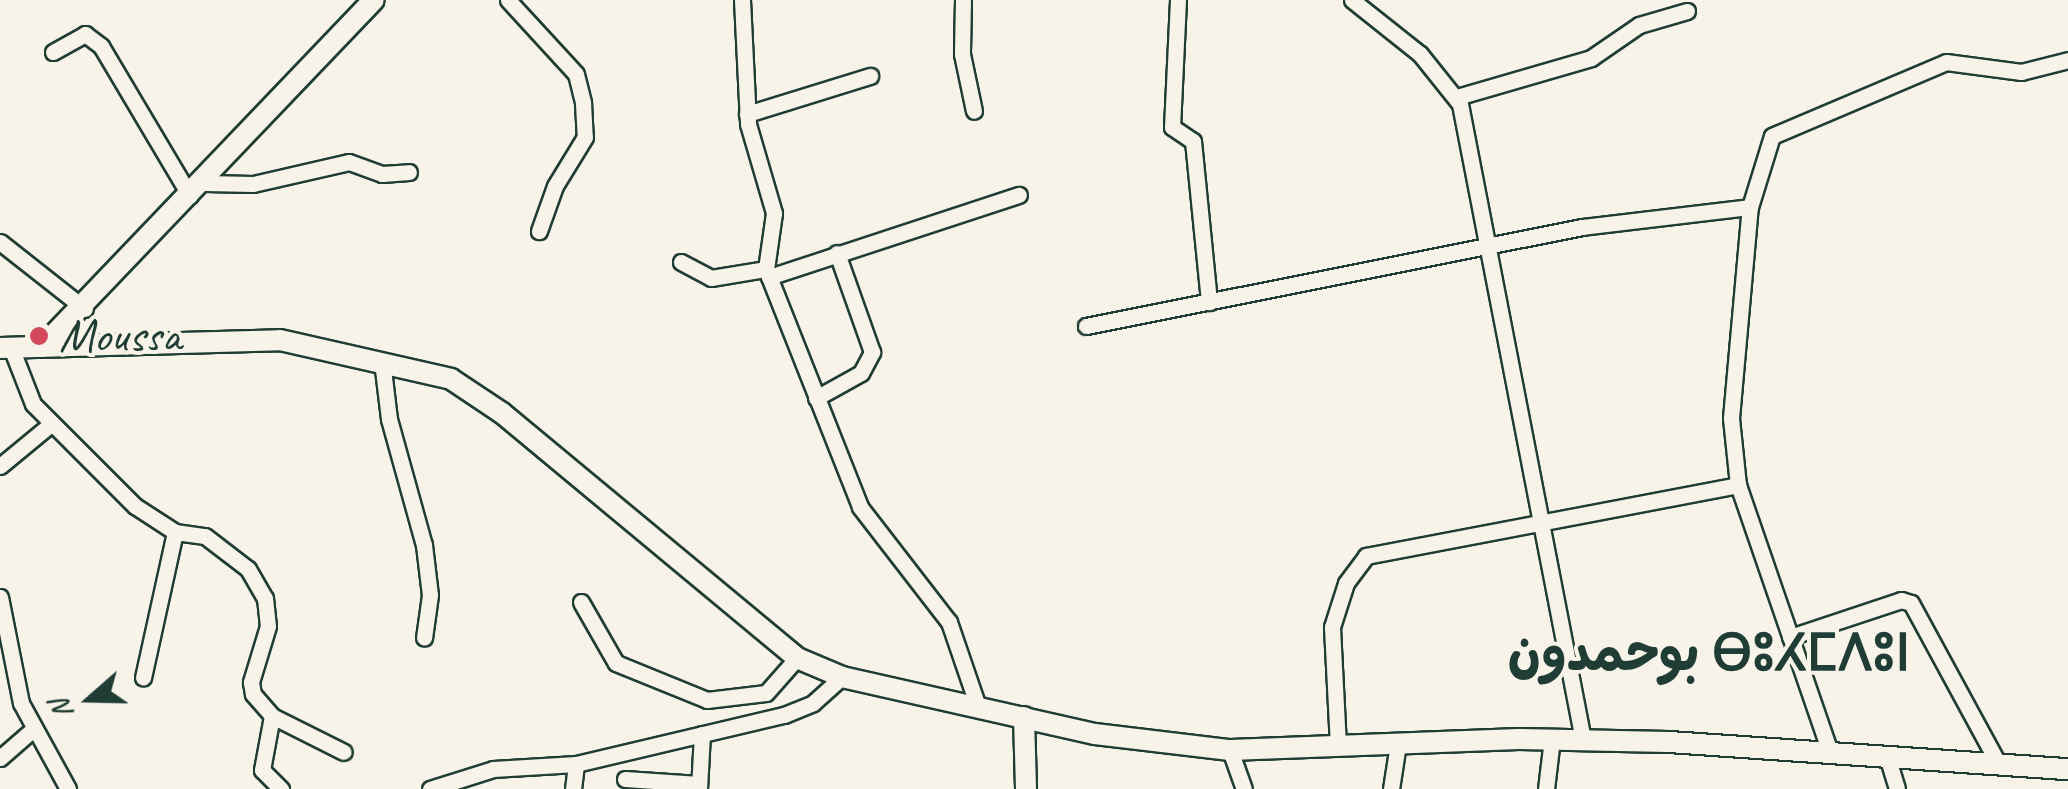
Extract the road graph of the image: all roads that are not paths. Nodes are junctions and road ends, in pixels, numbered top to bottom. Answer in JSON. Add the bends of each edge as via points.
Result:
{"nodes":[{"id":1,"x":374,"y":0,"type":"edge"},
{"id":2,"x":508,"y":0,"type":"edge"},
{"id":3,"x":742,"y":0,"type":"edge"},
{"id":4,"x":962,"y":0,"type":"edge"},
{"id":5,"x":1178,"y":0,"type":"edge"},
{"id":6,"x":1352,"y":0,"type":"edge"},
{"id":7,"x":1687,"y":10,"type":"dead end"},
{"id":8,"x":53,"y":52,"type":"dead end"},
{"id":9,"x":2068,"y":60,"type":"edge"},
{"id":10,"x":870,"y":76,"type":"dead end"},
{"id":11,"x":1456,"y":97,"type":"junction"},
{"id":12,"x":974,"y":111,"type":"dead end"},
{"id":13,"x":747,"y":114,"type":"junction"},
{"id":14,"x":409,"y":172,"type":"dead end"},
{"id":15,"x":198,"y":190,"type":"junction"},
{"id":16,"x":1018,"y":195,"type":"dead end"},
{"id":17,"x":1750,"y":207,"type":"junction"},
{"id":18,"x":539,"y":231,"type":"dead end"},
{"id":19,"x":0,"y":242,"type":"edge"},
{"id":20,"x":1486,"y":244,"type":"junction"},
{"id":21,"x":837,"y":253,"type":"junction"},
{"id":22,"x":680,"y":262,"type":"dead end"},
{"id":23,"x":767,"y":272,"type":"junction"},
{"id":24,"x":1209,"y":302,"type":"junction"},
{"id":25,"x":85,"y":309,"type":"junction"},
{"id":26,"x":1086,"y":326,"type":"dead end"},
{"id":27,"x":42,"y":347,"type":"junction"},
{"id":28,"x":6,"y":349,"type":"edge"},
{"id":29,"x":382,"y":361,"type":"junction"},
{"id":30,"x":816,"y":398,"type":"junction"},
{"id":31,"x":51,"y":424,"type":"junction"},
{"id":32,"x":0,"y":466,"type":"edge"},
{"id":33,"x":1738,"y":485,"type":"junction"},
{"id":34,"x":1541,"y":526,"type":"junction"},
{"id":35,"x":175,"y":532,"type":"junction"},
{"id":36,"x":0,"y":598,"type":"edge"},
{"id":37,"x":582,"y":602,"type":"dead end"},
{"id":38,"x":1790,"y":637,"type":"junction"},
{"id":39,"x":424,"y":638,"type":"dead end"},
{"id":40,"x":797,"y":658,"type":"junction"},
{"id":41,"x":143,"y":678,"type":"dead end"},
{"id":42,"x":842,"y":678,"type":"junction"},
{"id":43,"x":977,"y":704,"type":"junction"},
{"id":44,"x":272,"y":716,"type":"junction"},
{"id":45,"x":1024,"y":717,"type":"junction"},
{"id":46,"x":31,"y":730,"type":"junction"},
{"id":47,"x":702,"y":734,"type":"junction"},
{"id":48,"x":1552,"y":739,"type":"junction"},
{"id":49,"x":1583,"y":740,"type":"junction"},
{"id":50,"x":1398,"y":744,"type":"junction"},
{"id":51,"x":1338,"y":746,"type":"junction"},
{"id":52,"x":1230,"y":750,"type":"junction"},
{"id":53,"x":344,"y":752,"type":"dead end"},
{"id":54,"x":626,"y":752,"type":"junction"},
{"id":55,"x":1830,"y":752,"type":"junction"},
{"id":56,"x":1887,"y":756,"type":"junction"},
{"id":57,"x":0,"y":758,"type":"edge"},
{"id":58,"x":1998,"y":762,"type":"junction"},
{"id":59,"x":576,"y":764,"type":"junction"},
{"id":60,"x":493,"y":769,"type":"junction"},
{"id":61,"x":2068,"y":769,"type":"edge"},
{"id":62,"x":625,"y":784,"type":"edge"},
{"id":63,"x":699,"y":787,"type":"edge"},
{"id":64,"x":68,"y":789,"type":"edge"},
{"id":65,"x":280,"y":789,"type":"edge"},
{"id":66,"x":430,"y":789,"type":"edge"},
{"id":67,"x":493,"y":789,"type":"edge"},
{"id":68,"x":573,"y":789,"type":"edge"},
{"id":69,"x":1026,"y":789,"type":"edge"},
{"id":70,"x":1244,"y":789,"type":"edge"},
{"id":71,"x":1392,"y":789,"type":"edge"},
{"id":72,"x":1546,"y":789,"type":"edge"},
{"id":73,"x":1897,"y":789,"type":"edge"}],
"edges":[{"from":1,"to":15,"type":"main road"},
{"from":2,"to":18,"type":"street","via":[[576,74],[587,128]]},
{"from":3,"to":13,"type":"street"},
{"from":4,"to":12,"type":"street","via":[[962,54]]},
{"from":5,"to":24,"type":"street","via":[[1172,127],[1174,135],[1193,141]]},
{"from":6,"to":11,"type":"street","via":[[1420,54]]},
{"from":7,"to":11,"type":"street","via":[[1639,25],[1591,58]]},
{"from":8,"to":15,"type":"street","via":[[85,34],[101,46]]},
{"from":9,"to":17,"type":"street","via":[[2021,72],[1946,62],[1782,128],[1772,136]]},
{"from":10,"to":13,"type":"street"},
{"from":11,"to":20,"type":"street"},
{"from":13,"to":23,"type":"street","via":[[774,212]]},
{"from":14,"to":15,"type":"street","via":[[382,174],[349,162]]},
{"from":15,"to":25,"type":"main road"},
{"from":16,"to":21,"type":"street"},
{"from":17,"to":20,"type":"street","via":[[1634,218]]},
{"from":17,"to":33,"type":"street","via":[[1732,418]]},
{"from":19,"to":25,"type":"street"},
{"from":20,"to":24,"type":"street"},
{"from":20,"to":34,"type":"street"},
{"from":21,"to":23,"type":"street"},
{"from":21,"to":30,"type":"street","via":[[872,352],[861,373]]},
{"from":22,"to":23,"type":"street","via":[[711,278]]},
{"from":23,"to":30,"type":"street"},
{"from":24,"to":26,"type":"street"},
{"from":25,"to":27,"type":"main road"},
{"from":27,"to":28,"type":"main road"},
{"from":27,"to":29,"type":"main road","via":[[232,338]]},
{"from":28,"to":31,"type":"street","via":[[28,396]]},
{"from":29,"to":39,"type":"street","via":[[388,419],[424,545],[430,595]]},
{"from":29,"to":40,"type":"main road","via":[[475,392]]},
{"from":30,"to":43,"type":"street","via":[[860,508],[949,622]]},
{"from":31,"to":32,"type":"street"},
{"from":31,"to":35,"type":"street","via":[[135,506]]},
{"from":33,"to":34,"type":"street"},
{"from":33,"to":38,"type":"street"},
{"from":34,"to":49,"type":"street"},
{"from":34,"to":51,"type":"street","via":[[1371,554],[1355,568],[1332,627]]},
{"from":35,"to":41,"type":"street"},
{"from":35,"to":44,"type":"street","via":[[205,536],[248,569],[265,598],[268,626],[252,682],[253,694]]},
{"from":36,"to":46,"type":"street"},
{"from":37,"to":40,"type":"street","via":[[616,663],[707,700],[766,694]]},
{"from":38,"to":55,"type":"street"},
{"from":38,"to":58,"type":"street","via":[[1901,600],[1911,603]]},
{"from":40,"to":42,"type":"main road"},
{"from":42,"to":43,"type":"main road"},
{"from":42,"to":47,"type":"street","via":[[813,703],[784,715]]},
{"from":43,"to":45,"type":"main road"},
{"from":44,"to":53,"type":"street"},
{"from":44,"to":65,"type":"street","via":[[262,770]]},
{"from":45,"to":52,"type":"main road","via":[[1095,734]]},
{"from":45,"to":69,"type":"main road"},
{"from":46,"to":57,"type":"street"},
{"from":46,"to":64,"type":"street"},
{"from":47,"to":54,"type":"street"},
{"from":47,"to":63,"type":"street"},
{"from":48,"to":49,"type":"main road"},
{"from":48,"to":50,"type":"main road"},
{"from":48,"to":72,"type":"street"},
{"from":49,"to":55,"type":"main road"},
{"from":50,"to":51,"type":"main road"},
{"from":50,"to":71,"type":"street"},
{"from":51,"to":52,"type":"main road"},
{"from":52,"to":70,"type":"street"},
{"from":54,"to":59,"type":"street"},
{"from":54,"to":62,"type":"street"},
{"from":55,"to":56,"type":"main road"},
{"from":56,"to":58,"type":"main road"},
{"from":56,"to":73,"type":"street"},
{"from":58,"to":61,"type":"main road"},
{"from":59,"to":60,"type":"street"},
{"from":59,"to":68,"type":"street"},
{"from":60,"to":66,"type":"street"},
{"from":60,"to":67,"type":"street"},
{"from":62,"to":63,"type":"street"}]}
